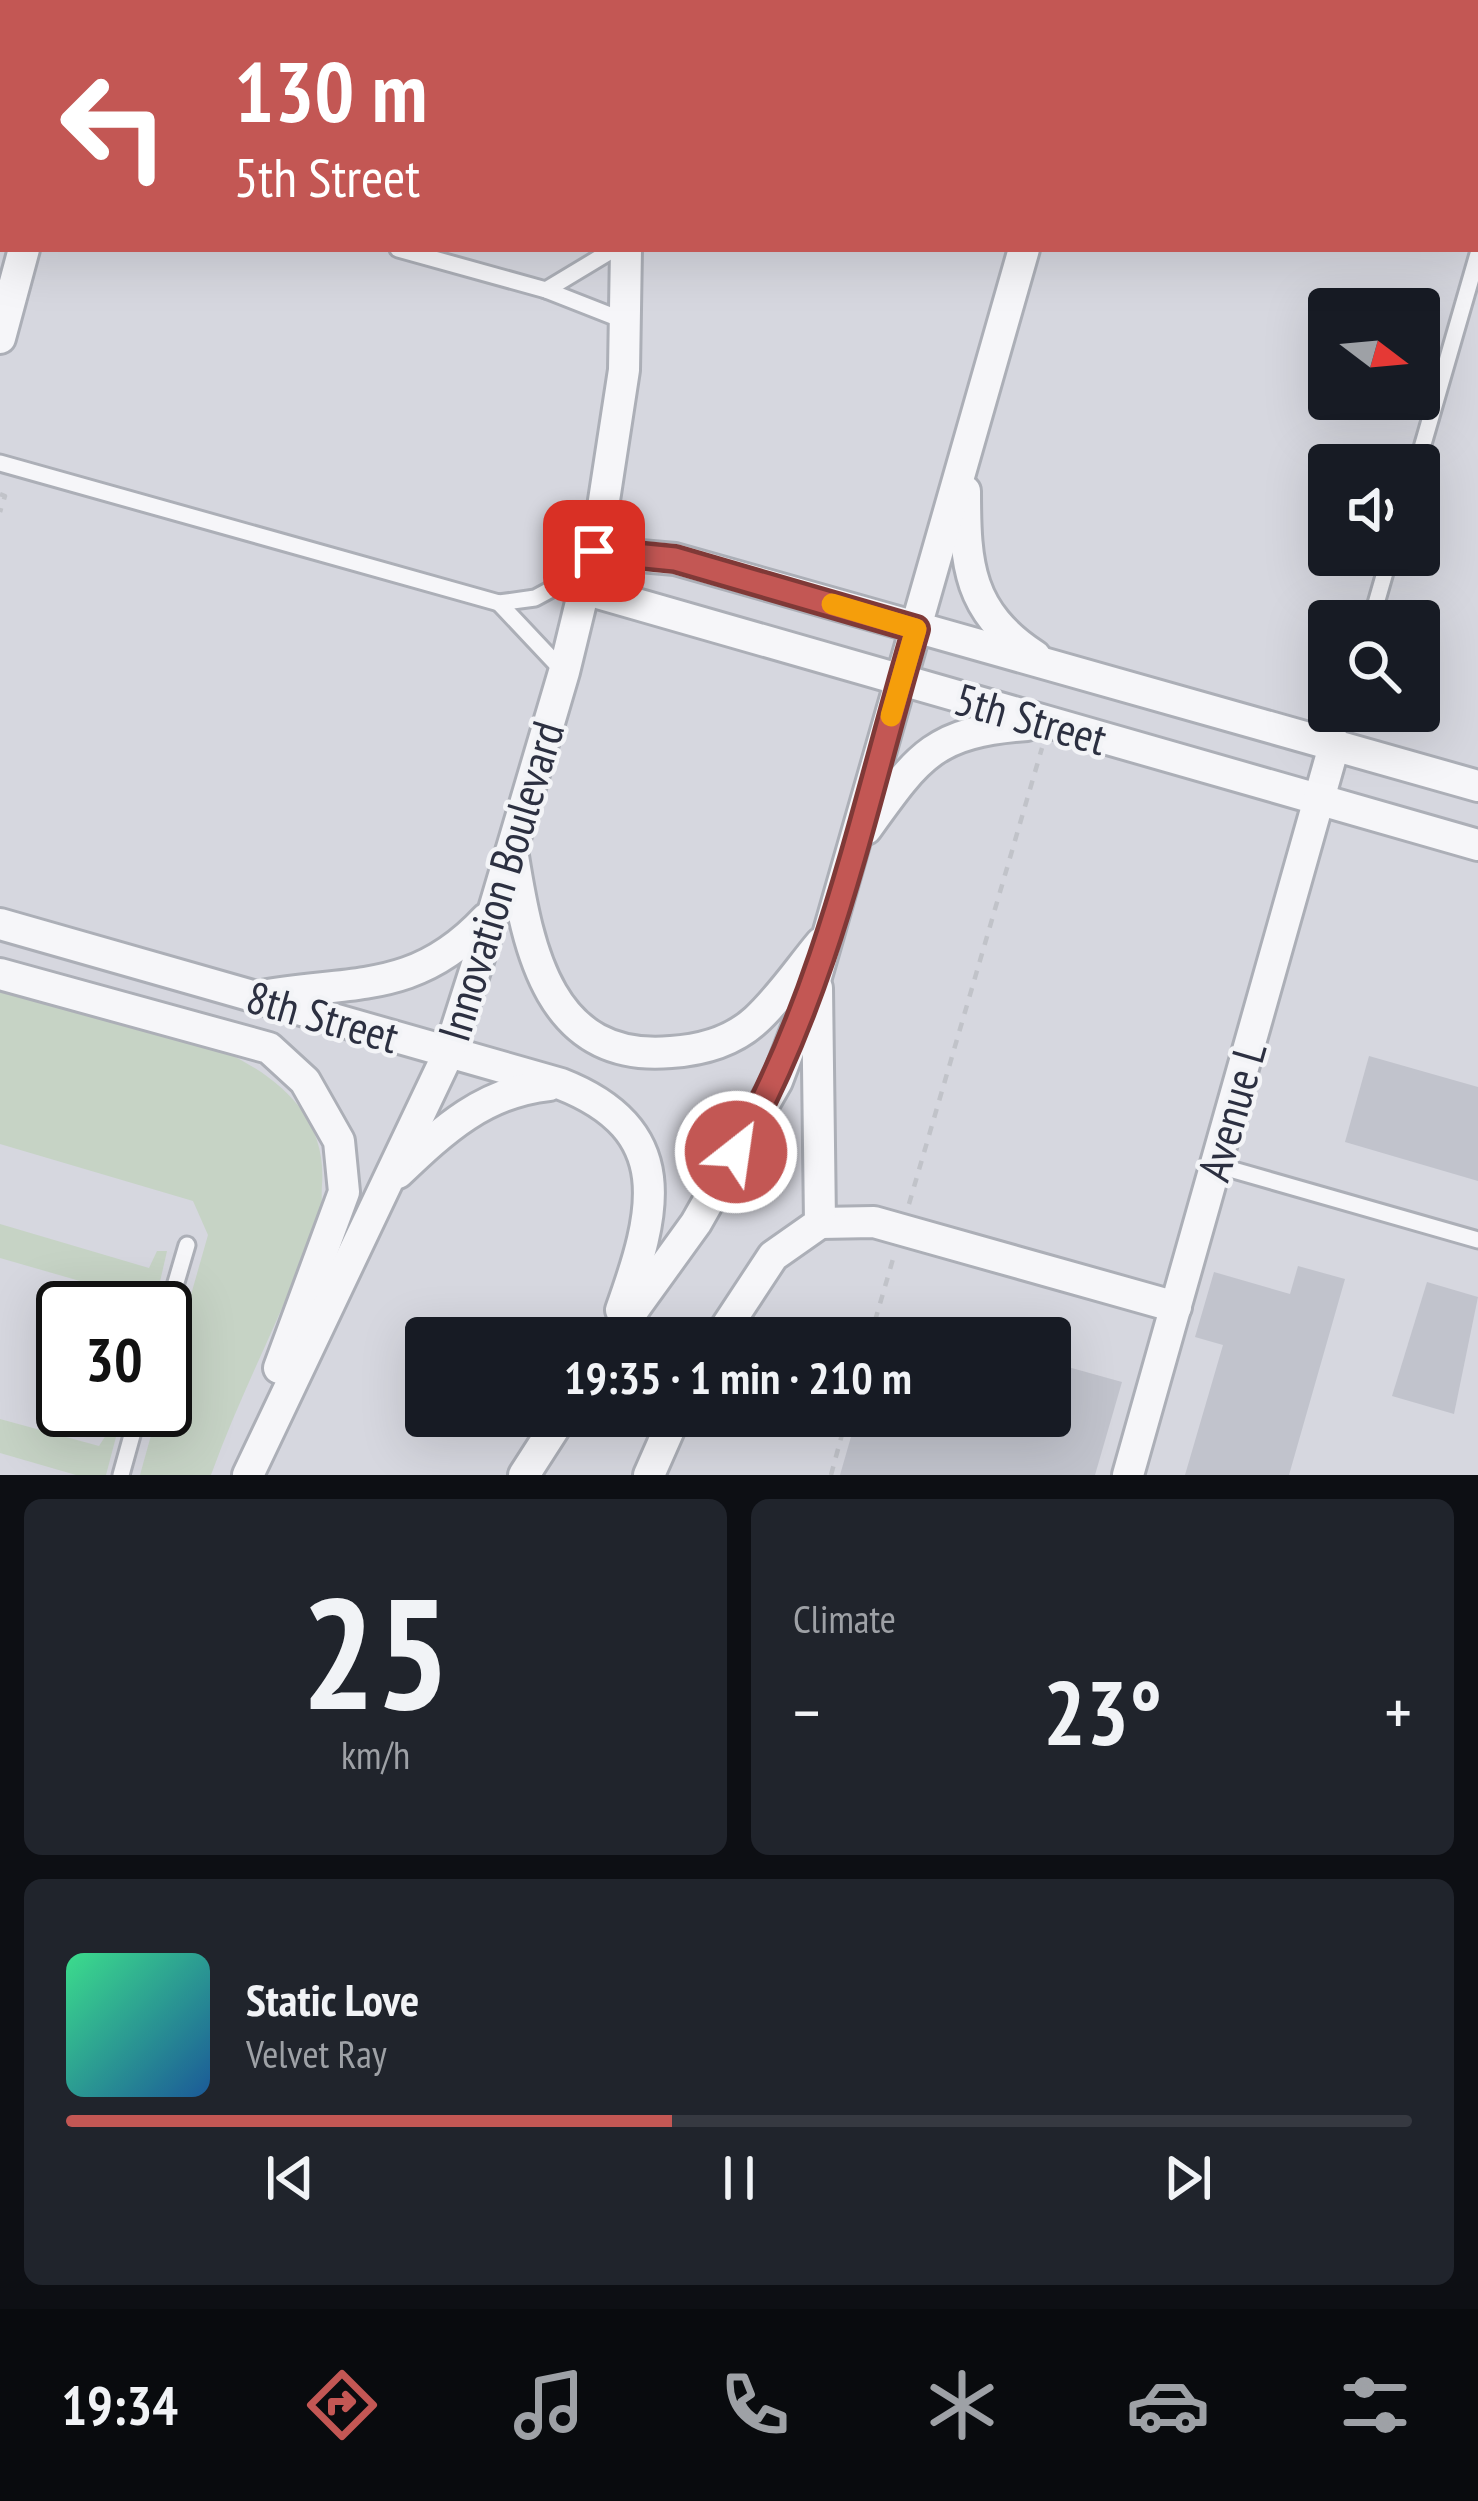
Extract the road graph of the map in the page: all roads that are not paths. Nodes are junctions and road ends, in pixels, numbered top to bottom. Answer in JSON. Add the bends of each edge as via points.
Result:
{"nodes":[{"id":1,"x":23,"y":252,"type":"edge"},
{"id":2,"x":409,"y":252,"type":"edge"},
{"id":3,"x":609,"y":252,"type":"edge"},
{"id":4,"x":626,"y":252,"type":"edge"},
{"id":5,"x":1023,"y":252,"type":"edge"},
{"id":6,"x":1478,"y":254,"type":"edge"},
{"id":7,"x":546,"y":290,"type":"junction"},
{"id":8,"x":625,"y":322,"type":"junction"},
{"id":9,"x":0,"y":338,"type":"edge"},
{"id":10,"x":1423,"y":444,"type":"edge"},
{"id":11,"x":966,"y":451,"type":"junction"},
{"id":12,"x":0,"y":463,"type":"edge"},
{"id":13,"x":589,"y":570,"type":"junction"},
{"id":14,"x":499,"y":603,"type":"junction"},
{"id":15,"x":916,"y":629,"type":"junction"},
{"id":16,"x":1050,"y":666,"type":"junction"},
{"id":17,"x":564,"y":672,"type":"junction"},
{"id":18,"x":901,"y":681,"type":"junction"},
{"id":19,"x":1047,"y":730,"type":"junction"},
{"id":20,"x":1338,"y":732,"type":"edge"},
{"id":21,"x":1334,"y":746,"type":"junction"},
{"id":22,"x":1478,"y":786,"type":"edge"},
{"id":23,"x":1320,"y":800,"type":"junction"},
{"id":24,"x":1478,"y":845,"type":"edge"},
{"id":25,"x":852,"y":849,"type":"junction"},
{"id":26,"x":512,"y":850,"type":"junction"},
{"id":27,"x":494,"y":910,"type":"junction"},
{"id":28,"x":0,"y":924,"type":"edge"},
{"id":29,"x":828,"y":935,"type":"junction"},
{"id":30,"x":0,"y":974,"type":"edge"},
{"id":31,"x":816,"y":976,"type":"junction"},
{"id":32,"x":255,"y":997,"type":"junction"},
{"id":33,"x":449,"y":1052,"type":"junction"},
{"id":34,"x":561,"y":1084,"type":"junction"},
{"id":35,"x":1216,"y":1165,"type":"junction"},
{"id":36,"x":385,"y":1185,"type":"junction"},
{"id":37,"x":820,"y":1223,"type":"junction"},
{"id":38,"x":1478,"y":1240,"type":"edge"},
{"id":39,"x":187,"y":1245,"type":"dead end"},
{"id":40,"x":176,"y":1281,"type":"edge"},
{"id":41,"x":1176,"y":1307,"type":"junction"},
{"id":42,"x":619,"y":1317,"type":"edge"},
{"id":43,"x":627,"y":1317,"type":"edge"},
{"id":44,"x":733,"y":1317,"type":"edge"},
{"id":45,"x":132,"y":1437,"type":"edge"},
{"id":46,"x":548,"y":1437,"type":"edge"},
{"id":47,"x":666,"y":1437,"type":"edge"},
{"id":48,"x":249,"y":1468,"type":"edge"},
{"id":49,"x":121,"y":1475,"type":"edge"},
{"id":50,"x":524,"y":1475,"type":"edge"},
{"id":51,"x":649,"y":1475,"type":"edge"},
{"id":52,"x":1128,"y":1475,"type":"edge"}],
"edges":[{"from":1,"to":9,"type":"street"},
{"from":2,"to":7,"type":"lane"},
{"from":3,"to":7,"type":"lane"},
{"from":4,"to":8,"type":"street","name":"Innovation Boulevard"},
{"from":5,"to":11,"type":"street"},
{"from":6,"to":10,"type":"lane"},
{"from":7,"to":8,"type":"lane"},
{"from":8,"to":13,"type":"street","name":"Innovation Boulevard"},
{"from":11,"to":15,"type":"street"},
{"from":11,"to":16,"type":"street","via":[[967,572],[988,614]]},
{"from":12,"to":14,"type":"lane"},
{"from":13,"to":14,"type":"lane","via":[[535,598]]},
{"from":13,"to":15,"type":"street","name":"5th Street","via":[[675,559]]},
{"from":13,"to":17,"type":"street","name":"Innovation Boulevard"},
{"from":13,"to":18,"type":"street","name":"5th Street"},
{"from":14,"to":17,"type":"lane"},
{"from":15,"to":16,"type":"street","name":"5th Street"},
{"from":15,"to":18,"type":"street"},
{"from":16,"to":21,"type":"street","name":"5th Street"},
{"from":17,"to":26,"type":"street","name":"Innovation Boulevard"},
{"from":18,"to":19,"type":"street","name":"5th Street"},
{"from":18,"to":25,"type":"street"},
{"from":19,"to":23,"type":"street","name":"5th Street"},
{"from":19,"to":25,"type":"street","via":[[971,729],[937,746]]},
{"from":20,"to":21,"type":"lane"},
{"from":21,"to":22,"type":"street","name":"5th Street"},
{"from":21,"to":23,"type":"street","name":"Avenue L"},
{"from":23,"to":24,"type":"street","name":"5th Street"},
{"from":23,"to":35,"type":"street","name":"Avenue L"},
{"from":25,"to":29,"type":"street"},
{"from":26,"to":27,"type":"street","name":"Innovation Boulevard"},
{"from":26,"to":29,"type":"street","via":[[525,931],[557,1005],[581,1032],[621,1047],[660,1053],[728,1040],[756,1020]]},
{"from":27,"to":32,"type":"street","via":[[458,949],[412,974]]},
{"from":27,"to":33,"type":"street","name":"Innovation Boulevard"},
{"from":28,"to":32,"type":"street","name":"8th Street"},
{"from":29,"to":31,"type":"street"},
{"from":30,"to":48,"type":"street","name":"8th Street","via":[[269,1048],[304,1081],[333,1128],[344,1192]]},
{"from":31,"to":37,"type":"street"},
{"from":31,"to":43,"type":"street","via":[[766,1101],[696,1223]]},
{"from":32,"to":33,"type":"street","name":"8th Street"},
{"from":33,"to":34,"type":"street","name":"8th Street"},
{"from":33,"to":36,"type":"street","name":"Innovation Boulevard"},
{"from":34,"to":36,"type":"street","via":[[518,1088],[471,1109]]},
{"from":34,"to":42,"type":"street","name":"8th Street","via":[[617,1111],[639,1140],[649,1178],[644,1246]]},
{"from":35,"to":38,"type":"lane"},
{"from":35,"to":41,"type":"street","name":"Avenue L"},
{"from":36,"to":48,"type":"street","name":"Innovation Boulevard"},
{"from":37,"to":41,"type":"street","via":[[874,1222]]},
{"from":37,"to":44,"type":"street","via":[[773,1256]]},
{"from":39,"to":40,"type":"lane"},
{"from":41,"to":52,"type":"street","name":"Avenue L"},
{"from":45,"to":49,"type":"lane"},
{"from":46,"to":50,"type":"street"},
{"from":47,"to":51,"type":"street"}]}
